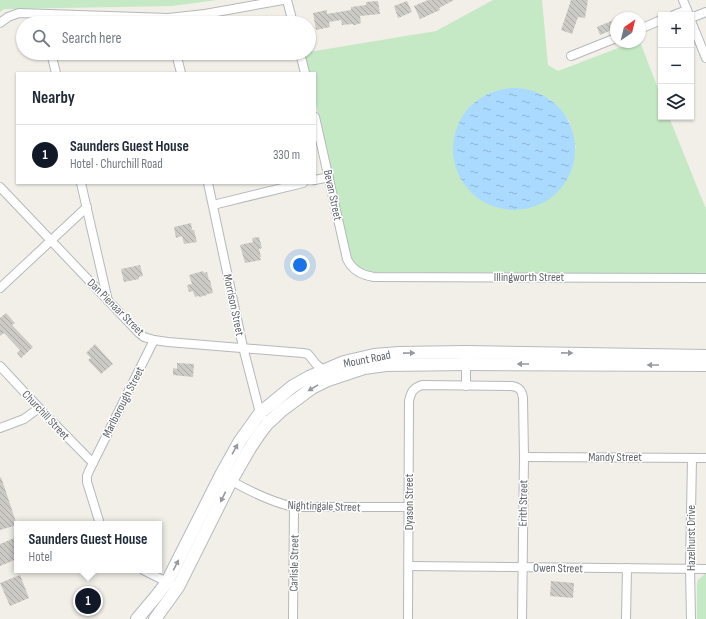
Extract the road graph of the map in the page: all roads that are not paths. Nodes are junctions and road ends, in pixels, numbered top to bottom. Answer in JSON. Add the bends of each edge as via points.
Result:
{"nodes":[{"id":1,"x":283,"y":0,"type":"edge"},
{"id":2,"x":288,"y":0,"type":"edge"},
{"id":3,"x":683,"y":0,"type":"edge"},
{"id":4,"x":688,"y":12,"type":"edge"},
{"id":5,"x":706,"y":12,"type":"edge"},
{"id":6,"x":42,"y":14,"type":"joint"},
{"id":7,"x":78,"y":16,"type":"edge"},
{"id":8,"x":195,"y":16,"type":"edge"},
{"id":9,"x":291,"y":16,"type":"edge"},
{"id":10,"x":694,"y":17,"type":"edge"},
{"id":11,"x":658,"y":21,"type":"edge"},
{"id":12,"x":0,"y":23,"type":"edge"},
{"id":13,"x":646,"y":26,"type":"edge"},
{"id":14,"x":694,"y":28,"type":"edge"},
{"id":15,"x":610,"y":40,"type":"edge"},
{"id":16,"x":571,"y":56,"type":"dead end"},
{"id":17,"x":706,"y":58,"type":"edge"},
{"id":18,"x":53,"y":60,"type":"edge"},
{"id":19,"x":178,"y":60,"type":"edge"},
{"id":20,"x":302,"y":60,"type":"edge"},
{"id":21,"x":56,"y":72,"type":"edge"},
{"id":22,"x":181,"y":72,"type":"edge"},
{"id":23,"x":305,"y":72,"type":"edge"},
{"id":24,"x":316,"y":121,"type":"edge"},
{"id":25,"x":329,"y":177,"type":"junction"},
{"id":26,"x":316,"y":180,"type":"edge"},
{"id":27,"x":81,"y":184,"type":"edge"},
{"id":28,"x":208,"y":184,"type":"edge"},
{"id":29,"x":299,"y":184,"type":"edge"},
{"id":30,"x":0,"y":187,"type":"edge"},
{"id":31,"x":213,"y":205,"type":"junction"},
{"id":32,"x":87,"y":207,"type":"junction"},
{"id":33,"x":50,"y":240,"type":"junction"},
{"id":34,"x":354,"y":270,"type":"joint"},
{"id":35,"x":706,"y":278,"type":"edge"},
{"id":36,"x":0,"y":288,"type":"edge"},
{"id":37,"x":108,"y":302,"type":"junction"},
{"id":38,"x":154,"y":340,"type":"junction"},
{"id":39,"x":243,"y":347,"type":"junction"},
{"id":40,"x":466,"y":352,"type":"junction"},
{"id":41,"x":706,"y":356,"type":"edge"},
{"id":42,"x":672,"y":360,"type":"junction"},
{"id":43,"x":466,"y":364,"type":"junction"},
{"id":44,"x":0,"y":366,"type":"edge"},
{"id":45,"x":706,"y":366,"type":"edge"},
{"id":46,"x":326,"y":375,"type":"junction"},
{"id":47,"x":466,"y":386,"type":"junction"},
{"id":48,"x":39,"y":408,"type":"junction"},
{"id":49,"x":260,"y":413,"type":"junction"},
{"id":50,"x":267,"y":424,"type":"junction"},
{"id":51,"x":0,"y":428,"type":"edge"},
{"id":52,"x":524,"y":457,"type":"junction"},
{"id":53,"x":692,"y":458,"type":"junction"},
{"id":54,"x":706,"y":458,"type":"edge"},
{"id":55,"x":93,"y":463,"type":"junction"},
{"id":56,"x":226,"y":478,"type":"junction"},
{"id":57,"x":294,"y":507,"type":"junction"},
{"id":58,"x":409,"y":507,"type":"junction"},
{"id":59,"x":99,"y":521,"type":"edge"},
{"id":60,"x":409,"y":566,"type":"junction"},
{"id":61,"x":523,"y":567,"type":"junction"},
{"id":62,"x":626,"y":568,"type":"junction"},
{"id":63,"x":690,"y":568,"type":"junction"},
{"id":64,"x":706,"y":569,"type":"edge"},
{"id":65,"x":149,"y":573,"type":"edge"},
{"id":66,"x":167,"y":582,"type":"junction"},
{"id":67,"x":178,"y":587,"type":"junction"},
{"id":68,"x":137,"y":619,"type":"edge"},
{"id":69,"x":155,"y":619,"type":"edge"},
{"id":70,"x":293,"y":619,"type":"edge"},
{"id":71,"x":408,"y":619,"type":"edge"},
{"id":72,"x":522,"y":619,"type":"edge"},
{"id":73,"x":626,"y":619,"type":"edge"},
{"id":74,"x":691,"y":619,"type":"edge"}],
"edges":[{"from":1,"to":8,"type":"street"},
{"from":2,"to":9,"type":"street"},
{"from":3,"to":4,"type":"street"},
{"from":5,"to":10,"type":"street"},
{"from":6,"to":7,"type":"street"},
{"from":6,"to":12,"type":"street","via":[[19,13]]},
{"from":11,"to":13,"type":"street"},
{"from":14,"to":17,"type":"street"},
{"from":15,"to":16,"type":"street"},
{"from":18,"to":21,"type":"street"},
{"from":19,"to":22,"type":"street"},
{"from":20,"to":23,"type":"street"},
{"from":24,"to":25,"type":"street","name":"Bevan Street"},
{"from":25,"to":26,"type":"street"},
{"from":25,"to":34,"type":"street","name":"Bevan Street","via":[[347,258]]},
{"from":27,"to":32,"type":"street"},
{"from":28,"to":31,"type":"street","name":"Morrison Street"},
{"from":29,"to":31,"type":"street"},
{"from":30,"to":33,"type":"street","name":"Dan Pienaar Street"},
{"from":31,"to":39,"type":"street","name":"Morrison Street"},
{"from":32,"to":33,"type":"street"},
{"from":32,"to":37,"type":"street"},
{"from":33,"to":36,"type":"street"},
{"from":33,"to":37,"type":"street","name":"Dan Pienaar Street"},
{"from":34,"to":35,"type":"street","name":"Illingworth Street","via":[[374,277]]},
{"from":37,"to":38,"type":"street","name":"Dan Pienaar Street","via":[[139,333]]},
{"from":38,"to":39,"type":"street","name":"Dan Pienaar Street"},
{"from":38,"to":55,"type":"street","name":"Marlborough Street"},
{"from":39,"to":46,"type":"street","name":"Dan Pienaar Street","via":[[308,354]]},
{"from":39,"to":49,"type":"street","name":"Morrison Street"},
{"from":40,"to":42,"type":"main road","name":"Mount Road","one_way":true},
{"from":40,"to":43,"type":"street"},
{"from":46,"to":40,"type":"main road","name":"Mount Road","one_way":true,"via":[[344,362],[374,355]]},
{"from":41,"to":42,"type":"main road","name":"Mount Road"},
{"from":42,"to":43,"type":"main road","name":"Mount Road","one_way":true},
{"from":42,"to":45,"type":"main road","name":"Mount Road"},
{"from":43,"to":46,"type":"main road","name":"Mount Road","via":[[386,365]]},
{"from":43,"to":47,"type":"street"},
{"from":44,"to":48,"type":"street","name":"Churchill Street"},
{"from":46,"to":49,"type":"main road","name":"Mount Road","via":[[309,377],[293,386]]},
{"from":46,"to":50,"type":"main road","name":"Mount Road","one_way":true},
{"from":47,"to":52,"type":"street","name":"Erith Street","via":[[520,388],[523,398]]},
{"from":47,"to":58,"type":"street","name":"Dyason Street","via":[[422,385],[416,387],[410,395]]},
{"from":48,"to":51,"type":"street","via":[[24,418]]},
{"from":48,"to":55,"type":"street","name":"Churchill Street"},
{"from":49,"to":50,"type":"street","name":"Morrison Street"},
{"from":56,"to":49,"type":"main road","name":"Mount Road","one_way":true,"via":[[240,441]]},
{"from":50,"to":56,"type":"main road","name":"Mount Road"},
{"from":52,"to":53,"type":"street","name":"Mandy Street"},
{"from":52,"to":61,"type":"street","name":"Erith Street"},
{"from":53,"to":54,"type":"street","name":"Mandy Street"},
{"from":53,"to":63,"type":"street","name":"Hazelhurst Drive"},
{"from":55,"to":59,"type":"street","name":"Marlborough Street","via":[[86,482]]},
{"from":56,"to":57,"type":"street","name":"Nightingale Street","via":[[273,501]]},
{"from":66,"to":56,"type":"main road","name":"Mount Road","one_way":true},
{"from":56,"to":67,"type":"main road","name":"Mount Road","one_way":true},
{"from":57,"to":58,"type":"street","name":"Nightingale Street"},
{"from":57,"to":70,"type":"street","name":"Carlisle Street"},
{"from":58,"to":60,"type":"street","name":"Dyason Street"},
{"from":60,"to":61,"type":"street","name":"Owen Street"},
{"from":60,"to":71,"type":"street","name":"Dyason Street"},
{"from":61,"to":62,"type":"street","name":"Owen Street"},
{"from":61,"to":72,"type":"street","name":"Erith Street"},
{"from":62,"to":63,"type":"street","name":"Owen Street"},
{"from":62,"to":73,"type":"street"},
{"from":63,"to":64,"type":"street","name":"Owen Street"},
{"from":63,"to":74,"type":"street","name":"Hazelhurst Drive"},
{"from":65,"to":66,"type":"street"},
{"from":66,"to":67,"type":"street"},
{"from":66,"to":68,"type":"main road","name":"Mount Road"},
{"from":67,"to":69,"type":"main road","name":"Mount Road"}]}
